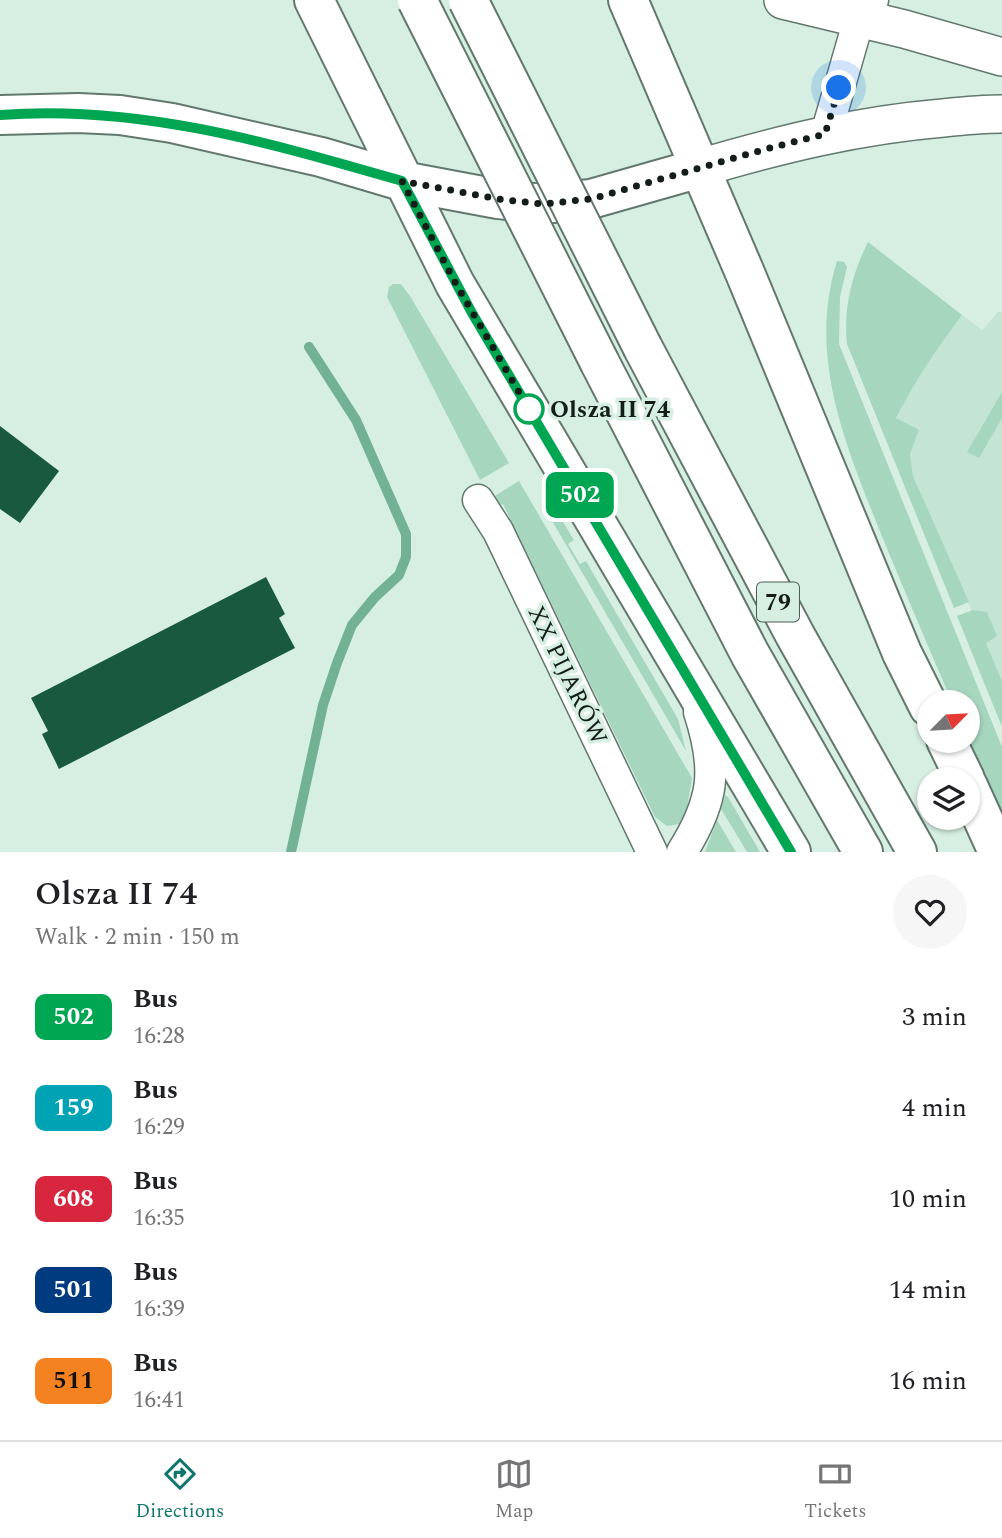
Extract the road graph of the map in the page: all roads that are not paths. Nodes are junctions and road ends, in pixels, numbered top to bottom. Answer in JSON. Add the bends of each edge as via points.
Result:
{"nodes":[{"id":1,"x":314,"y":0,"type":"edge"},
{"id":2,"x":417,"y":0,"type":"edge"},
{"id":3,"x":468,"y":0,"type":"edge"},
{"id":4,"x":628,"y":0,"type":"edge"},
{"id":5,"x":783,"y":0,"type":"edge"},
{"id":6,"x":866,"y":9,"type":"edge"},
{"id":7,"x":1002,"y":57,"type":"edge"},
{"id":8,"x":1002,"y":114,"type":"edge"},
{"id":9,"x":0,"y":115,"type":"edge"},
{"id":10,"x":825,"y":134,"type":"junction"},
{"id":11,"x":700,"y":167,"type":"junction"},
{"id":12,"x":402,"y":181,"type":"junction"},
{"id":13,"x":478,"y":500,"type":"dead end"},
{"id":14,"x":680,"y":662,"type":"junction"},
{"id":15,"x":920,"y":690,"type":"edge"},
{"id":16,"x":980,"y":812,"type":"edge"},
{"id":17,"x":652,"y":852,"type":"edge"},
{"id":18,"x":681,"y":852,"type":"edge"},
{"id":19,"x":791,"y":852,"type":"edge"},
{"id":20,"x":863,"y":852,"type":"edge"},
{"id":21,"x":917,"y":852,"type":"edge"},
{"id":22,"x":998,"y":852,"type":"edge"}],
"edges":[{"from":1,"to":12,"type":"main road"},
{"from":2,"to":20,"type":"main road","number":"79","bridge":true,"via":[[750,654]]},
{"from":3,"to":21,"type":"main road","number":"79","bridge":true,"via":[[643,348],[795,635]]},
{"from":4,"to":11,"type":"main road"},
{"from":5,"to":6,"type":"street"},
{"from":6,"to":7,"type":"street"},
{"from":6,"to":10,"type":"street"},
{"from":8,"to":10,"type":"street","via":[[889,122]]},
{"from":9,"to":12,"type":"main road","via":[[78,113],[172,123]]},
{"from":10,"to":11,"type":"street"},
{"from":11,"to":12,"type":"main road","via":[[591,199],[542,204]]},
{"from":11,"to":15,"type":"main road"},
{"from":12,"to":14,"type":"main road","via":[[472,313]]},
{"from":13,"to":17,"type":"street","name":"XX PIJARÓW","via":[[498,531]]},
{"from":14,"to":18,"type":"street","via":[[703,724],[711,774],[704,814]]},
{"from":14,"to":19,"type":"main road"},
{"from":16,"to":22,"type":"main road"}]}
